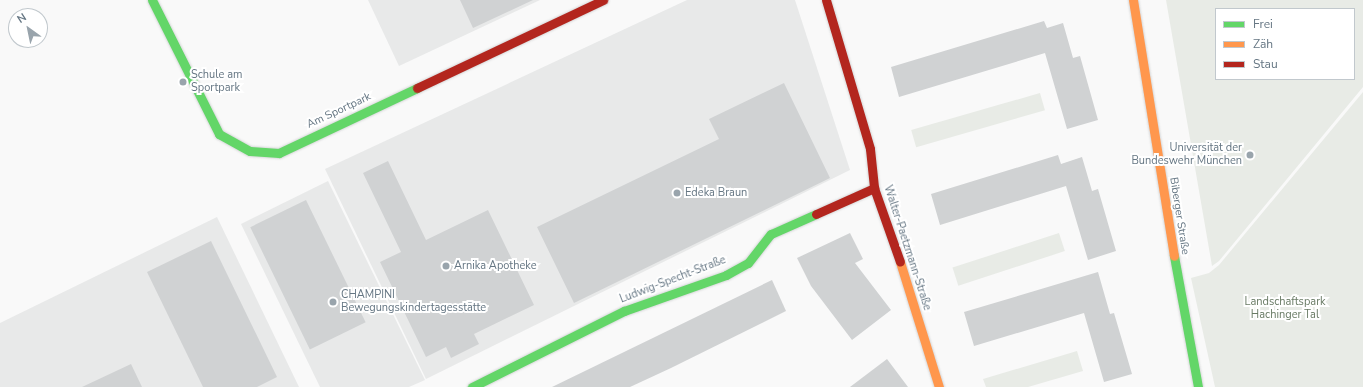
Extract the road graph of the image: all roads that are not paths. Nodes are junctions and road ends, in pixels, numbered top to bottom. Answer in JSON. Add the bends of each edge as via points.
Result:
{"nodes":[{"id":1,"x":152,"y":0,"type":"edge"},
{"id":2,"x":603,"y":0,"type":"edge"},
{"id":3,"x":826,"y":0,"type":"edge"},
{"id":4,"x":1133,"y":0,"type":"edge"},
{"id":5,"x":874,"y":188,"type":"junction"},
{"id":6,"x":472,"y":387,"type":"edge"},
{"id":7,"x":939,"y":387,"type":"edge"},
{"id":8,"x":1198,"y":387,"type":"edge"}],
"edges":[{"from":1,"to":2,"type":"street","name":"Am Sportpark","via":[[219,134],[238,147],[250,151],[279,152]]},
{"from":3,"to":5,"type":"street","name":"Walter-Paetzmann-Straße","via":[[870,149]]},
{"from":4,"to":8,"type":"street","name":"Biberger Straße","via":[[1179,291]]},
{"from":5,"to":6,"type":"street","name":"Ludwig-Specht-Straße","via":[[771,234],[748,263],[726,274],[624,311]]},
{"from":5,"to":7,"type":"street","name":"Walter-Paetzmann-Straße","via":[[884,211]]}]}
